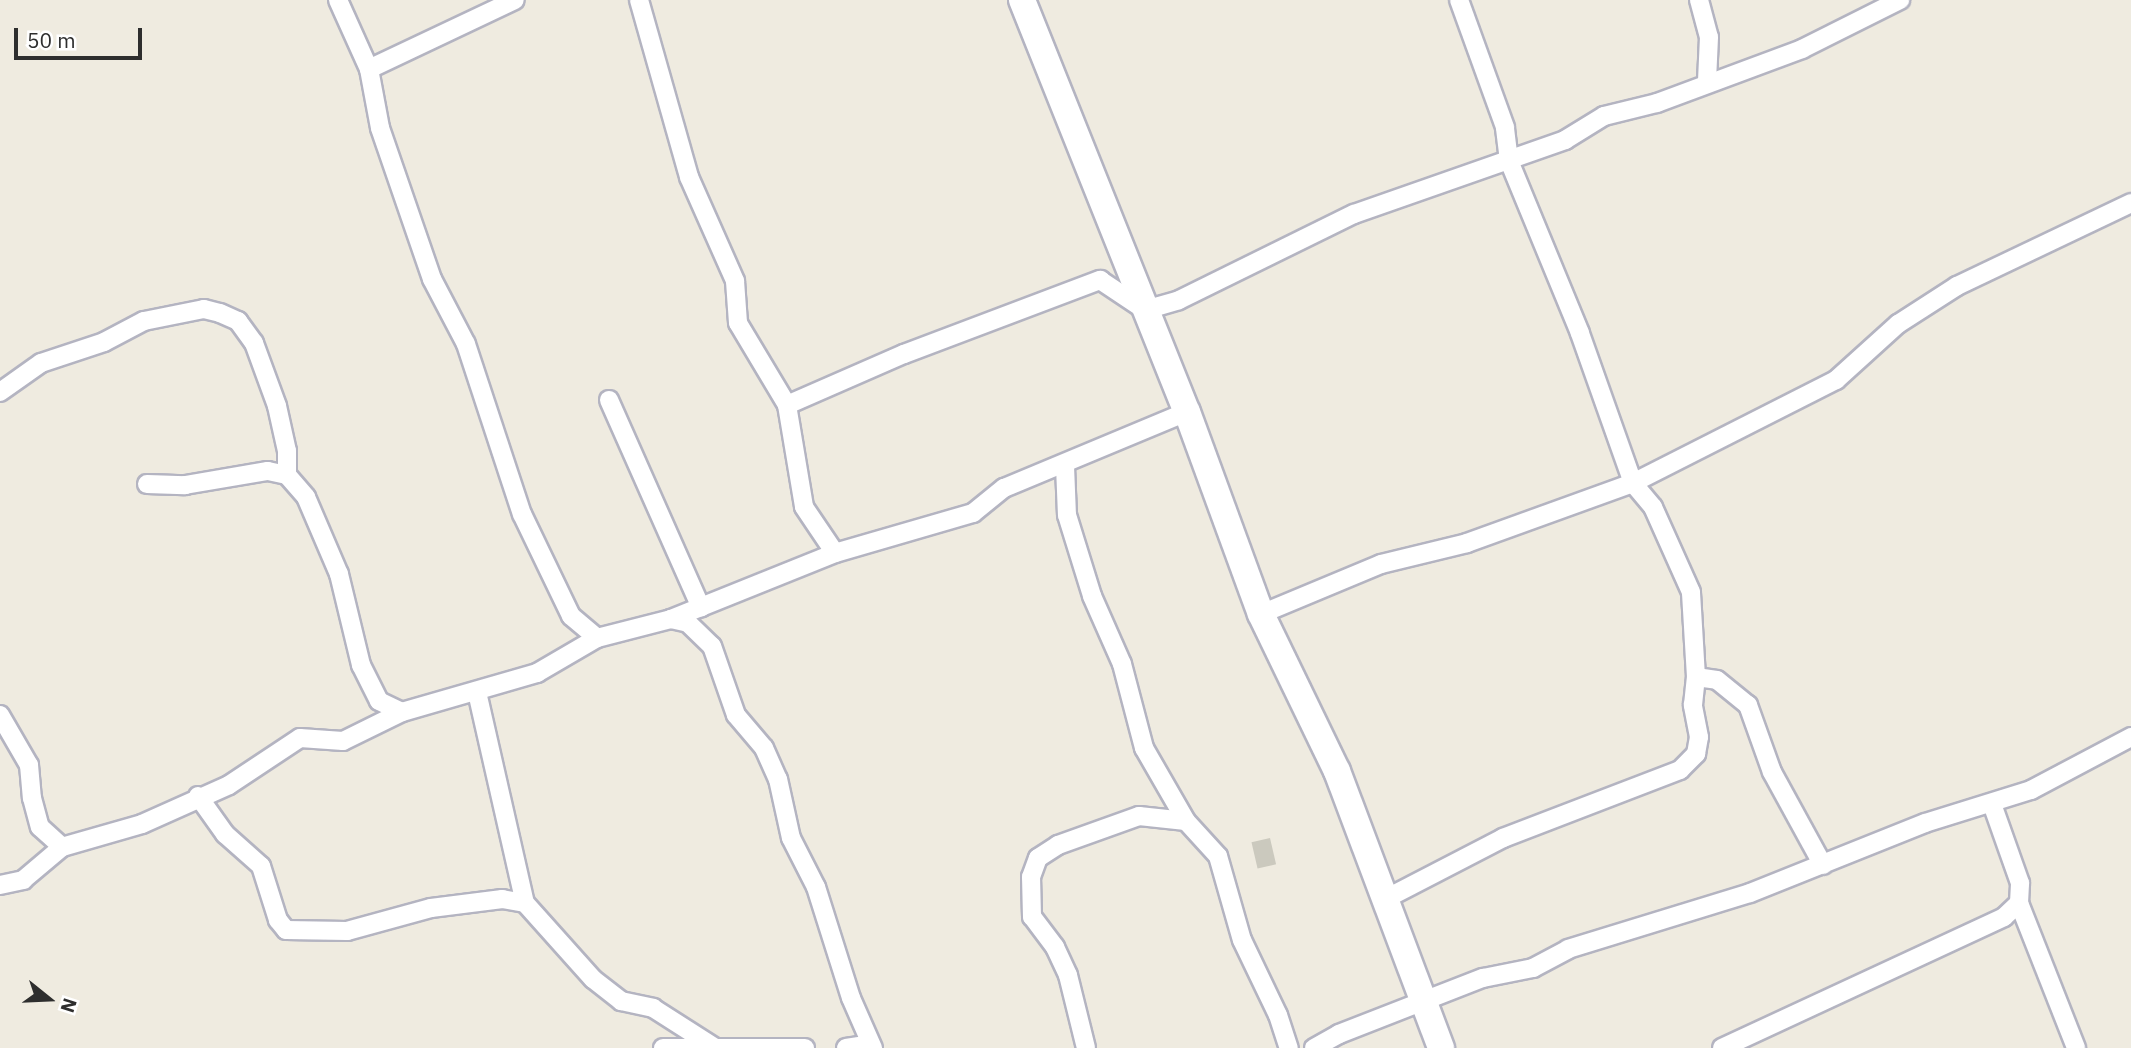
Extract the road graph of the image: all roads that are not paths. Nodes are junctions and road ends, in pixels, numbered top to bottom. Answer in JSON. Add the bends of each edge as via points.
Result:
{"nodes":[{"id":1,"x":338,"y":0,"type":"edge"},
{"id":2,"x":515,"y":0,"type":"edge"},
{"id":3,"x":639,"y":0,"type":"edge"},
{"id":4,"x":1022,"y":0,"type":"edge"},
{"id":5,"x":1458,"y":0,"type":"edge"},
{"id":6,"x":1699,"y":0,"type":"edge"},
{"id":7,"x":1898,"y":0,"type":"edge"},
{"id":8,"x":369,"y":69,"type":"junction"},
{"id":9,"x":1707,"y":80,"type":"junction"},
{"id":10,"x":1508,"y":161,"type":"junction"},
{"id":11,"x":2131,"y":203,"type":"edge"},
{"id":12,"x":1145,"y":310,"type":"junction"},
{"id":13,"x":0,"y":392,"type":"edge"},
{"id":14,"x":609,"y":400,"type":"dead end"},
{"id":15,"x":787,"y":405,"type":"junction"},
{"id":16,"x":1187,"y":412,"type":"junction"},
{"id":17,"x":1065,"y":466,"type":"junction"},
{"id":18,"x":287,"y":475,"type":"junction"},
{"id":19,"x":1633,"y":483,"type":"junction"},
{"id":20,"x":147,"y":484,"type":"dead end"},
{"id":21,"x":835,"y":553,"type":"junction"},
{"id":22,"x":701,"y":608,"type":"junction"},
{"id":23,"x":1261,"y":614,"type":"junction"},
{"id":24,"x":671,"y":619,"type":"junction"},
{"id":25,"x":597,"y":638,"type":"junction"},
{"id":26,"x":1696,"y":677,"type":"junction"},
{"id":27,"x":477,"y":692,"type":"junction"},
{"id":28,"x":402,"y":712,"type":"junction"},
{"id":29,"x":0,"y":715,"type":"edge"},
{"id":30,"x":2131,"y":737,"type":"edge"},
{"id":31,"x":198,"y":796,"type":"junction"},
{"id":32,"x":1992,"y":804,"type":"junction"},
{"id":33,"x":1186,"y":821,"type":"junction"},
{"id":34,"x":62,"y":847,"type":"junction"},
{"id":35,"x":1823,"y":865,"type":"junction"},
{"id":36,"x":0,"y":885,"type":"edge"},
{"id":37,"x":1387,"y":898,"type":"junction"},
{"id":38,"x":525,"y":903,"type":"junction"},
{"id":39,"x":2019,"y":903,"type":"junction"},
{"id":40,"x":1426,"y":1000,"type":"junction"},
{"id":41,"x":872,"y":1046,"type":"edge"},
{"id":42,"x":714,"y":1047,"type":"edge"},
{"id":43,"x":663,"y":1048,"type":"edge"},
{"id":44,"x":805,"y":1048,"type":"edge"},
{"id":45,"x":846,"y":1048,"type":"edge"},
{"id":46,"x":1086,"y":1048,"type":"edge"},
{"id":47,"x":1289,"y":1048,"type":"edge"},
{"id":48,"x":1314,"y":1048,"type":"edge"},
{"id":49,"x":1441,"y":1048,"type":"edge"},
{"id":50,"x":1722,"y":1048,"type":"edge"},
{"id":51,"x":2076,"y":1048,"type":"edge"}],
"edges":[{"from":1,"to":8,"type":"street"},
{"from":2,"to":8,"type":"street"},
{"from":3,"to":15,"type":"street","via":[[689,177],[735,281],[738,323]]},
{"from":4,"to":12,"type":"street"},
{"from":5,"to":10,"type":"street","via":[[1505,127]]},
{"from":6,"to":9,"type":"street","via":[[1709,37]]},
{"from":7,"to":9,"type":"street","via":[[1802,49]]},
{"from":8,"to":25,"type":"street","via":[[384,140],[432,279],[466,344],[522,514],[571,616]]},
{"from":9,"to":10,"type":"street","via":[[1657,103],[1604,117],[1565,140]]},
{"from":10,"to":12,"type":"street","via":[[1354,214],[1179,300]]},
{"from":10,"to":19,"type":"street","via":[[1580,333]]},
{"from":11,"to":19,"type":"street","via":[[1957,286],[1898,324],[1836,380]]},
{"from":12,"to":15,"type":"street","via":[[1100,281],[904,354]]},
{"from":12,"to":16,"type":"street"},
{"from":13,"to":18,"type":"street","via":[[41,363],[104,342],[144,321],[204,309],[220,313],[238,321],[254,343],[277,405]]},
{"from":14,"to":22,"type":"street"},
{"from":15,"to":21,"type":"street","via":[[804,507]]},
{"from":16,"to":17,"type":"street"},
{"from":16,"to":23,"type":"street"},
{"from":17,"to":21,"type":"street","via":[[1004,488],[973,513]]},
{"from":17,"to":33,"type":"street","via":[[1067,515],[1092,596],[1122,664],[1144,748]]},
{"from":18,"to":20,"type":"street","via":[[268,471],[185,485]]},
{"from":18,"to":28,"type":"street","via":[[306,497],[339,574],[361,665],[379,701]]},
{"from":19,"to":23,"type":"street","via":[[1466,543],[1381,564]]},
{"from":19,"to":26,"type":"street","via":[[1653,507],[1691,592]]},
{"from":21,"to":22,"type":"street"},
{"from":22,"to":24,"type":"street"},
{"from":23,"to":37,"type":"street","via":[[1337,771]]},
{"from":24,"to":25,"type":"street"},
{"from":24,"to":41,"type":"street","via":[[688,623],[712,646],[736,715],[764,748],[778,779],[791,838],[816,887]]},
{"from":25,"to":27,"type":"street","via":[[537,673]]},
{"from":26,"to":35,"type":"street","via":[[1717,680],[1748,705],[1772,772]]},
{"from":26,"to":37,"type":"street","via":[[1693,705],[1699,737],[1696,754],[1680,770],[1503,838]]},
{"from":27,"to":28,"type":"street"},
{"from":27,"to":38,"type":"street"},
{"from":28,"to":31,"type":"street","via":[[343,741],[300,738],[229,785]]},
{"from":29,"to":34,"type":"street","via":[[29,765],[40,827]]},
{"from":30,"to":32,"type":"street","via":[[2031,790]]},
{"from":31,"to":34,"type":"street","via":[[142,824]]},
{"from":31,"to":38,"type":"street","via":[[225,834],[261,866],[278,920],[286,930],[347,931],[431,908],[502,899]]},
{"from":32,"to":35,"type":"street","via":[[1925,823]]},
{"from":32,"to":39,"type":"street","via":[[2020,883]]},
{"from":33,"to":46,"type":"street","via":[[1139,816],[1058,845],[1038,858],[1031,877],[1032,917],[1055,947],[1068,975]]},
{"from":33,"to":47,"type":"street","via":[[1218,856],[1241,940]]},
{"from":34,"to":36,"type":"street","via":[[23,880]]},
{"from":35,"to":40,"type":"street","via":[[1750,893],[1579,946],[1534,968],[1483,978]]},
{"from":37,"to":40,"type":"street"},
{"from":38,"to":42,"type":"street","via":[[593,979],[621,1001],[653,1008]]},
{"from":39,"to":50,"type":"street","via":[[1992,923]]},
{"from":39,"to":51,"type":"street"},
{"from":40,"to":48,"type":"street"},
{"from":40,"to":49,"type":"street"},
{"from":41,"to":45,"type":"street"},
{"from":42,"to":43,"type":"street"},
{"from":42,"to":44,"type":"street"}]}
